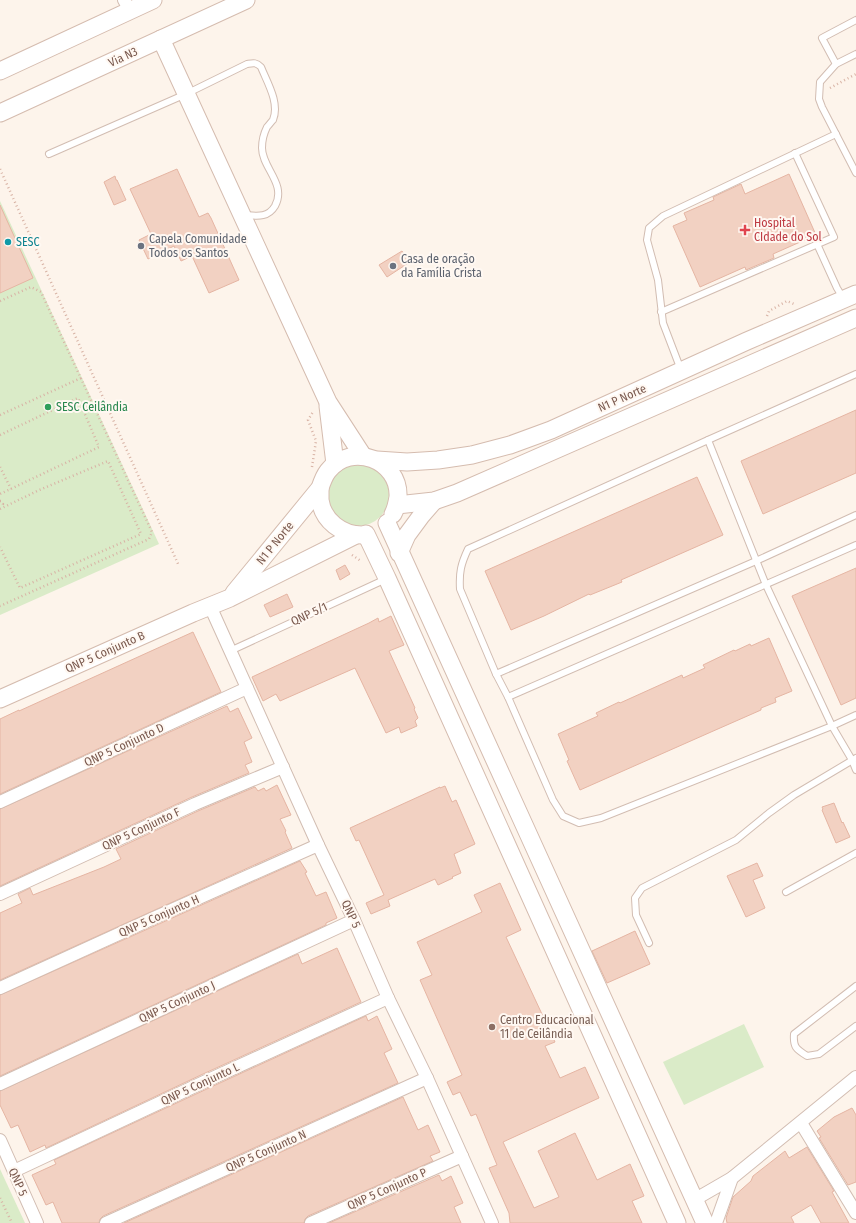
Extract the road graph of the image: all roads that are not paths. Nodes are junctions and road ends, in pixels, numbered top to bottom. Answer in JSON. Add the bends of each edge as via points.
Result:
{"nodes":[{"id":1,"x":153,"y":0,"type":"edge"},
{"id":2,"x":246,"y":0,"type":"edge"},
{"id":3,"x":127,"y":6,"type":"edge"},
{"id":4,"x":856,"y":20,"type":"edge"},
{"id":5,"x":161,"y":40,"type":"junction"},
{"id":6,"x":856,"y":54,"type":"edge"},
{"id":7,"x":16,"y":63,"type":"junction"},
{"id":8,"x":836,"y":64,"type":"junction"},
{"id":9,"x":0,"y":70,"type":"edge"},
{"id":10,"x":0,"y":74,"type":"edge"},
{"id":11,"x":186,"y":94,"type":"junction"},
{"id":12,"x":0,"y":113,"type":"edge"},
{"id":13,"x":836,"y":134,"type":"junction"},
{"id":14,"x":795,"y":153,"type":"junction"},
{"id":15,"x":49,"y":154,"type":"dead end"},
{"id":16,"x":856,"y":173,"type":"edge"},
{"id":17,"x":242,"y":215,"type":"junction"},
{"id":18,"x":817,"y":244,"type":"junction"},
{"id":19,"x":850,"y":297,"type":"edge"},
{"id":20,"x":661,"y":312,"type":"junction"},
{"id":21,"x":856,"y":318,"type":"edge"},
{"id":22,"x":681,"y":371,"type":"junction"},
{"id":23,"x":856,"y":374,"type":"edge"},
{"id":24,"x":328,"y":402,"type":"junction"},
{"id":25,"x":708,"y":440,"type":"junction"},
{"id":26,"x":370,"y":458,"type":"junction"},
{"id":27,"x":335,"y":464,"type":"junction"},
{"id":28,"x":320,"y":488,"type":"junction"},
{"id":29,"x":434,"y":501,"type":"junction"},
{"id":30,"x":397,"y":505,"type":"junction"},
{"id":31,"x":856,"y":515,"type":"edge"},
{"id":32,"x":387,"y":523,"type":"junction"},
{"id":33,"x":361,"y":534,"type":"junction"},
{"id":34,"x":856,"y":545,"type":"edge"},
{"id":35,"x":400,"y":553,"type":"junction"},
{"id":36,"x":756,"y":561,"type":"junction"},
{"id":37,"x":387,"y":578,"type":"junction"},
{"id":38,"x":766,"y":585,"type":"junction"},
{"id":39,"x":230,"y":598,"type":"junction"},
{"id":40,"x":210,"y":606,"type":"junction"},
{"id":41,"x":230,"y":651,"type":"junction"},
{"id":42,"x":496,"y":674,"type":"junction"},
{"id":43,"x":247,"y":688,"type":"junction"},
{"id":44,"x":508,"y":697,"type":"junction"},
{"id":45,"x":0,"y":699,"type":"edge"},
{"id":46,"x":856,"y":715,"type":"edge"},
{"id":47,"x":832,"y":726,"type":"junction"},
{"id":48,"x":854,"y":759,"type":"edge"},
{"id":49,"x":283,"y":767,"type":"junction"},
{"id":50,"x":856,"y":770,"type":"edge"},
{"id":51,"x":0,"y":802,"type":"edge"},
{"id":52,"x":318,"y":845,"type":"junction"},
{"id":53,"x":856,"y":853,"type":"edge"},
{"id":54,"x":786,"y":892,"type":"dead end"},
{"id":55,"x":0,"y":894,"type":"edge"},
{"id":56,"x":354,"y":920,"type":"junction"},
{"id":57,"x":649,"y":943,"type":"dead end"},
{"id":58,"x":856,"y":986,"type":"edge"},
{"id":59,"x":0,"y":988,"type":"edge"},
{"id":60,"x":388,"y":998,"type":"junction"},
{"id":61,"x":856,"y":1026,"type":"edge"},
{"id":62,"x":856,"y":1077,"type":"edge"},
{"id":63,"x":427,"y":1078,"type":"junction"},
{"id":64,"x":0,"y":1084,"type":"edge"},
{"id":65,"x":801,"y":1123,"type":"junction"},
{"id":66,"x":0,"y":1140,"type":"edge"},
{"id":67,"x":462,"y":1156,"type":"junction"},
{"id":68,"x":14,"y":1171,"type":"junction"},
{"id":69,"x":732,"y":1178,"type":"junction"},
{"id":70,"x":694,"y":1200,"type":"junction"},
{"id":71,"x":856,"y":1213,"type":"edge"},
{"id":72,"x":37,"y":1223,"type":"edge"},
{"id":73,"x":106,"y":1223,"type":"edge"},
{"id":74,"x":311,"y":1223,"type":"edge"},
{"id":75,"x":492,"y":1223,"type":"edge"},
{"id":76,"x":677,"y":1223,"type":"edge"},
{"id":77,"x":705,"y":1223,"type":"edge"},
{"id":78,"x":716,"y":1223,"type":"edge"}],
"edges":[{"from":1,"to":3,"type":"main road"},
{"from":2,"to":5,"type":"main road","name":"Via N3"},
{"from":3,"to":7,"type":"main road"},
{"from":4,"to":8,"type":"lane","via":[[822,38]]},
{"from":5,"to":11,"type":"main road"},
{"from":5,"to":12,"type":"main road","name":"Via N3"},
{"from":6,"to":8,"type":"lane"},
{"from":7,"to":9,"type":"main road"},
{"from":7,"to":10,"type":"main road"},
{"from":8,"to":13,"type":"lane","via":[[820,82],[819,99]]},
{"from":11,"to":15,"type":"lane"},
{"from":11,"to":17,"type":"main road"},
{"from":11,"to":17,"type":"lane","via":[[248,64],[254,63],[261,67],[274,100],[275,111],[264,135],[262,150],[277,185],[278,195],[272,211],[265,215]]},
{"from":13,"to":14,"type":"lane"},
{"from":13,"to":16,"type":"lane"},
{"from":14,"to":18,"type":"lane","via":[[834,237]]},
{"from":14,"to":20,"type":"lane","via":[[663,216],[649,228],[647,240],[658,280]]},
{"from":17,"to":24,"type":"main road"},
{"from":18,"to":19,"type":"lane","via":[[837,288]]},
{"from":18,"to":20,"type":"lane"},
{"from":19,"to":22,"type":"main road","name":"N1 P Norte"},
{"from":20,"to":22,"type":"lane"},
{"from":21,"to":29,"type":"main road","name":"N1 P Norte"},
{"from":22,"to":26,"type":"main road","name":"N1 P Norte","via":[[551,430],[510,445],[472,455],[438,460],[408,462]]},
{"from":23,"to":25,"type":"lane"},
{"from":24,"to":26,"type":"main road"},
{"from":24,"to":27,"type":"main road"},
{"from":25,"to":36,"type":"lane"},
{"from":25,"to":42,"type":"lane","via":[[468,549],[460,569],[460,588]]},
{"from":26,"to":27,"type":"main road","via":[[348,457]]},
{"from":26,"to":30,"type":"main road","via":[[387,468],[394,479],[398,492]]},
{"from":27,"to":28,"type":"main road","via":[[328,471]]},
{"from":28,"to":33,"type":"main road","via":[[324,514],[332,524],[343,532]]},
{"from":28,"to":39,"type":"main road","name":"N1 P Norte"},
{"from":29,"to":30,"type":"main road","name":"N1 P Norte"},
{"from":29,"to":35,"type":"main road","via":[[407,535]]},
{"from":30,"to":32,"type":"main road"},
{"from":31,"to":36,"type":"lane"},
{"from":32,"to":33,"type":"main road","via":[[374,532]]},
{"from":32,"to":35,"type":"main road"},
{"from":33,"to":37,"type":"main road"},
{"from":33,"to":39,"type":"main road","name":"N1 P Norte"},
{"from":34,"to":38,"type":"lane"},
{"from":35,"to":70,"type":"main road"},
{"from":36,"to":38,"type":"lane"},
{"from":36,"to":42,"type":"lane"},
{"from":37,"to":41,"type":"lane","name":"QNP 5/1"},
{"from":37,"to":76,"type":"main road"},
{"from":38,"to":44,"type":"lane"},
{"from":38,"to":47,"type":"lane"},
{"from":39,"to":40,"type":"main road","name":"N1 P Norte"},
{"from":40,"to":41,"type":"street","name":"QNP 5"},
{"from":40,"to":45,"type":"main road","name":"QNP 5 Conjunto B"},
{"from":41,"to":43,"type":"street","name":"QNP 5"},
{"from":42,"to":44,"type":"lane"},
{"from":43,"to":49,"type":"street","name":"QNP 5"},
{"from":43,"to":51,"type":"street","name":"QNP 5 Conjunto D"},
{"from":44,"to":47,"type":"lane","via":[[553,800],[563,816],[579,823],[601,818]]},
{"from":46,"to":47,"type":"lane"},
{"from":47,"to":48,"type":"lane"},
{"from":48,"to":50,"type":"lane"},
{"from":48,"to":57,"type":"lane","via":[[794,795],[736,840],[642,888],[634,898],[636,915]]},
{"from":49,"to":52,"type":"street","name":"QNP 5"},
{"from":49,"to":55,"type":"street","name":"QNP 5 Conjunto F","via":[[195,804]]},
{"from":52,"to":56,"type":"street","name":"QNP 5"},
{"from":52,"to":59,"type":"street","name":"QNP 5 Conjunto H"},
{"from":53,"to":54,"type":"lane"},
{"from":56,"to":60,"type":"street","name":"QNP 5"},
{"from":56,"to":64,"type":"street","name":"QNP 5 Conjunto J"},
{"from":58,"to":61,"type":"lane","via":[[794,1034],[793,1042],[797,1050],[807,1056],[819,1054]]},
{"from":60,"to":63,"type":"street","name":"QNP 5"},
{"from":60,"to":68,"type":"street","name":"QNP 5 Conjunto L"},
{"from":62,"to":65,"type":"street"},
{"from":63,"to":67,"type":"street","name":"QNP 5"},
{"from":63,"to":73,"type":"street","name":"QNP 5 Conjunto N"},
{"from":65,"to":69,"type":"street"},
{"from":65,"to":71,"type":"street"},
{"from":66,"to":68,"type":"street","name":"QNP 5"},
{"from":67,"to":74,"type":"street","name":"QNP 5 Conjunto P"},
{"from":67,"to":75,"type":"street","name":"QNP 5"},
{"from":68,"to":72,"type":"street","name":"QNP 5"},
{"from":69,"to":70,"type":"street"},
{"from":69,"to":78,"type":"street"},
{"from":70,"to":77,"type":"main road"}]}
